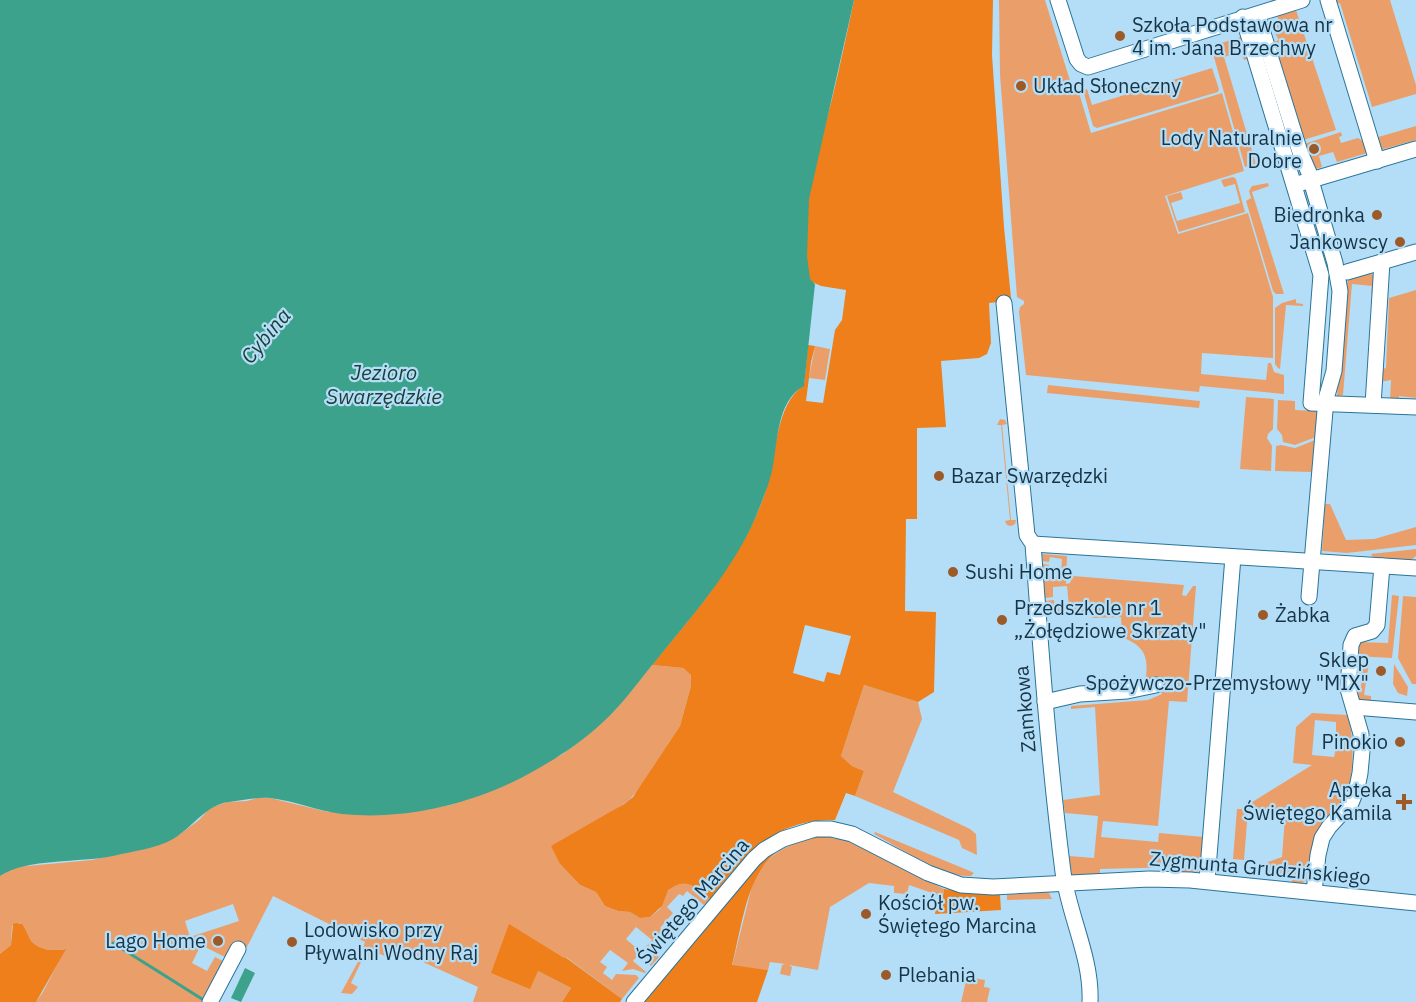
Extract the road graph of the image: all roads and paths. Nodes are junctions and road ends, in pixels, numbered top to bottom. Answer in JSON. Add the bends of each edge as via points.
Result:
{"nodes":[{"id":1,"x":1058,"y":0,"type":"edge"},
{"id":2,"x":1302,"y":0,"type":"edge"},
{"id":3,"x":1328,"y":0,"type":"edge"},
{"id":4,"x":1251,"y":11,"type":"edge"},
{"id":5,"x":1416,"y":149,"type":"edge"},
{"id":6,"x":1377,"y":161,"type":"junction"},
{"id":7,"x":1295,"y":185,"type":"junction"},
{"id":8,"x":1416,"y":252,"type":"edge"},
{"id":9,"x":1382,"y":262,"type":"junction"},
{"id":10,"x":1347,"y":272,"type":"dead end"},
{"id":11,"x":1004,"y":303,"type":"dead end"},
{"id":12,"x":1318,"y":404,"type":"junction"},
{"id":13,"x":1373,"y":405,"type":"junction"},
{"id":14,"x":1416,"y":407,"type":"edge"},
{"id":15,"x":1030,"y":539,"type":"junction"},
{"id":16,"x":1233,"y":557,"type":"junction"},
{"id":17,"x":1310,"y":560,"type":"junction"},
{"id":18,"x":1382,"y":566,"type":"junction"},
{"id":19,"x":1416,"y":568,"type":"edge"},
{"id":20,"x":1309,"y":597,"type":"dead end"},
{"id":21,"x":1156,"y":685,"type":"dead end"},
{"id":22,"x":1045,"y":702,"type":"junction"},
{"id":23,"x":1354,"y":707,"type":"junction"},
{"id":24,"x":1416,"y":712,"type":"edge"},
{"id":25,"x":1208,"y":881,"type":"junction"},
{"id":26,"x":1065,"y":883,"type":"junction"},
{"id":27,"x":1314,"y":892,"type":"junction"},
{"id":28,"x":1416,"y":903,"type":"edge"},
{"id":29,"x":237,"y":949,"type":"dead end"},
{"id":30,"x":210,"y":1002,"type":"edge"},
{"id":31,"x":634,"y":1002,"type":"edge"},
{"id":32,"x":1090,"y":1002,"type":"edge"}],
"edges":[{"from":1,"to":4,"type":"street","via":[[1077,59],[1083,66],[1093,66]]},
{"from":2,"to":4,"type":"street"},
{"from":3,"to":6,"type":"street"},
{"from":4,"to":7,"type":"street"},
{"from":4,"to":12,"type":"street","via":[[1311,179],[1340,291],[1334,371]]},
{"from":5,"to":6,"type":"street"},
{"from":6,"to":7,"type":"street"},
{"from":7,"to":12,"type":"street","via":[[1322,280]]},
{"from":8,"to":9,"type":"street"},
{"from":9,"to":10,"type":"street"},
{"from":9,"to":13,"type":"street"},
{"from":11,"to":15,"type":"street","name":"Zamkowa"},
{"from":12,"to":13,"type":"street"},
{"from":12,"to":17,"type":"street","via":[[1315,534]]},
{"from":13,"to":14,"type":"street"},
{"from":15,"to":16,"type":"street"},
{"from":15,"to":22,"type":"street","name":"Zamkowa"},
{"from":16,"to":17,"type":"street"},
{"from":16,"to":25,"type":"street"},
{"from":17,"to":18,"type":"street"},
{"from":17,"to":20,"type":"street"},
{"from":18,"to":19,"type":"street"},
{"from":18,"to":23,"type":"street","via":[[1377,624],[1352,642],[1348,689]]},
{"from":21,"to":22,"type":"street"},
{"from":22,"to":26,"type":"street","name":"Zamkowa"},
{"from":23,"to":24,"type":"street"},
{"from":23,"to":27,"type":"street","via":[[1362,751],[1357,788],[1348,808],[1324,834]]},
{"from":25,"to":26,"type":"street","name":"Zygmunta Grudzińskiego"},
{"from":25,"to":27,"type":"street","name":"Zygmunta Grudzińskiego"},
{"from":26,"to":31,"type":"street","name":"Świętego Marcina","via":[[993,887],[957,884],[852,834],[831,829],[804,831],[783,838],[754,859]]},
{"from":26,"to":32,"type":"street","name":"Zamkowa","via":[[1089,977]]},
{"from":27,"to":28,"type":"street","name":"Zygmunta Grudzińskiego"},
{"from":29,"to":30,"type":"street"}]}
